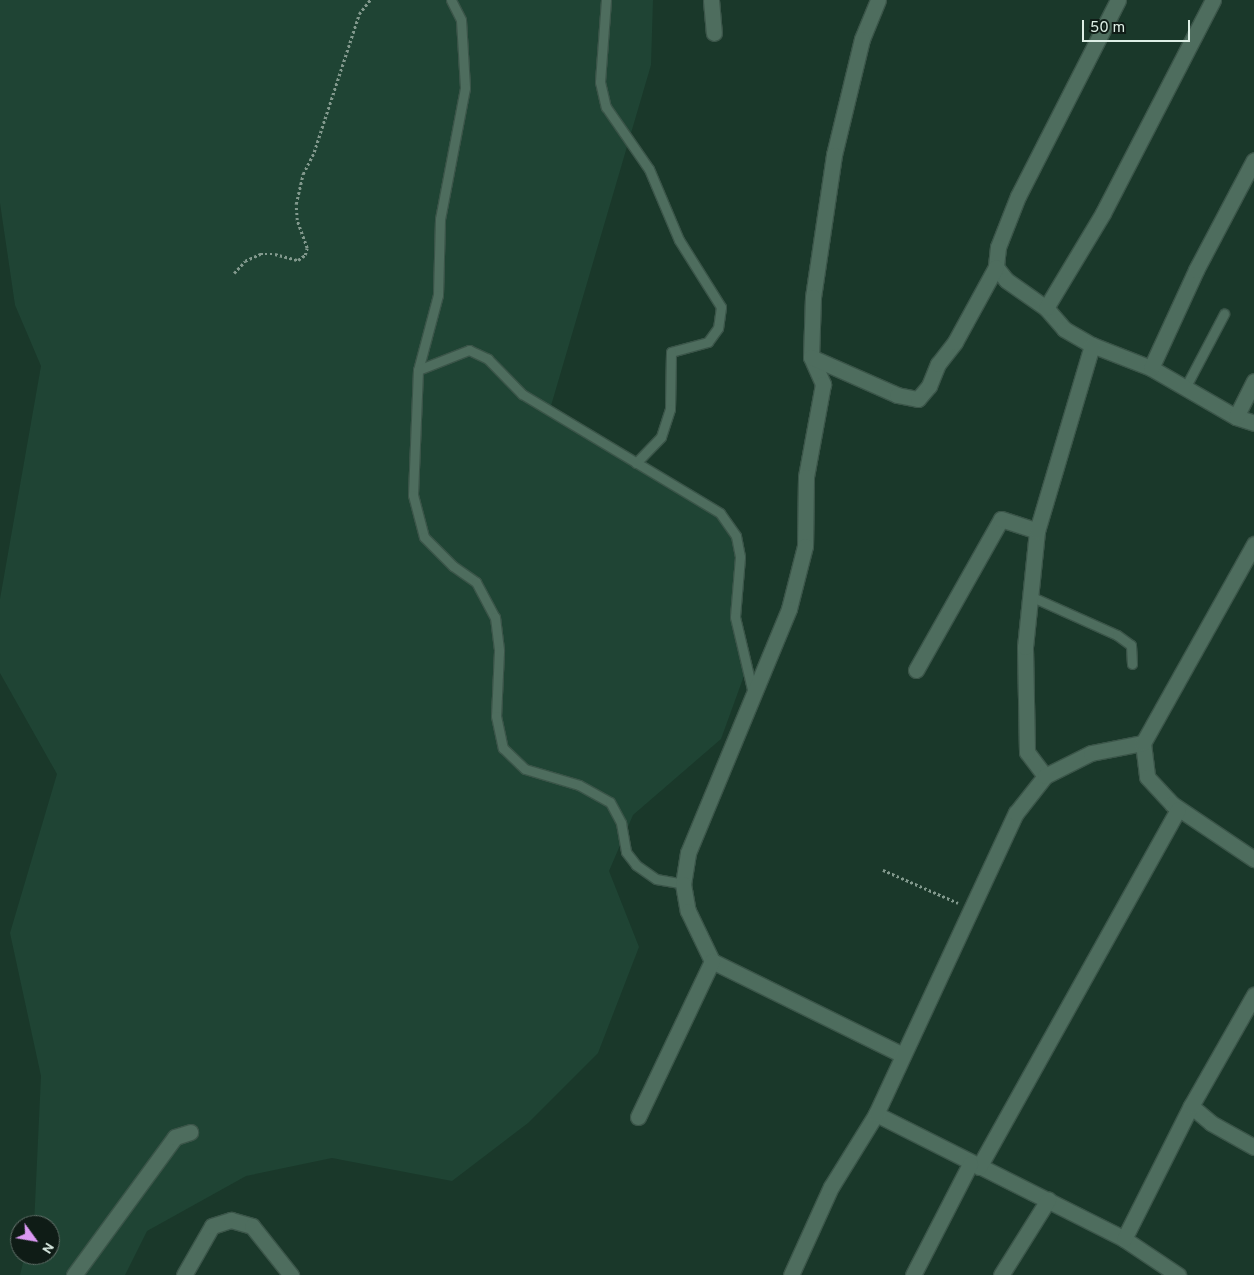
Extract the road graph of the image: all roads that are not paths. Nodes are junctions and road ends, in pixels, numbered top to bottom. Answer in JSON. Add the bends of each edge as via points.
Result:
{"nodes":[{"id":1,"x":451,"y":0,"type":"edge"},
{"id":2,"x":606,"y":0,"type":"edge"},
{"id":3,"x":711,"y":0,"type":"edge"},
{"id":4,"x":878,"y":0,"type":"edge"},
{"id":5,"x":1118,"y":0,"type":"edge"},
{"id":6,"x":1213,"y":0,"type":"edge"},
{"id":7,"x":714,"y":33,"type":"dead end"},
{"id":8,"x":1254,"y":160,"type":"edge"},
{"id":9,"x":996,"y":266,"type":"junction"},
{"id":10,"x":1046,"y":308,"type":"junction"},
{"id":11,"x":1224,"y":314,"type":"dead end"},
{"id":12,"x":1092,"y":345,"type":"junction"},
{"id":13,"x":812,"y":357,"type":"junction"},
{"id":14,"x":1151,"y":368,"type":"junction"},
{"id":15,"x":418,"y":370,"type":"junction"},
{"id":16,"x":1254,"y":381,"type":"edge"},
{"id":17,"x":1185,"y":388,"type":"junction"},
{"id":18,"x":1236,"y":417,"type":"junction"},
{"id":19,"x":1254,"y":423,"type":"edge"},
{"id":20,"x":636,"y":463,"type":"junction"},
{"id":21,"x":1037,"y":532,"type":"junction"},
{"id":22,"x":1254,"y":544,"type":"edge"},
{"id":23,"x":1030,"y":596,"type":"junction"},
{"id":24,"x":1132,"y":664,"type":"dead end"},
{"id":25,"x":916,"y":670,"type":"dead end"},
{"id":26,"x":753,"y":693,"type":"junction"},
{"id":27,"x":1143,"y":743,"type":"junction"},
{"id":28,"x":1045,"y":776,"type":"junction"},
{"id":29,"x":1178,"y":810,"type":"junction"},
{"id":30,"x":1254,"y":858,"type":"edge"},
{"id":31,"x":683,"y":884,"type":"junction"},
{"id":32,"x":712,"y":961,"type":"junction"},
{"id":33,"x":1254,"y":996,"type":"edge"},
{"id":34,"x":901,"y":1054,"type":"junction"},
{"id":35,"x":1191,"y":1106,"type":"junction"},
{"id":36,"x":876,"y":1114,"type":"junction"},
{"id":37,"x":638,"y":1117,"type":"dead end"},
{"id":38,"x":190,"y":1132,"type":"dead end"},
{"id":39,"x":1254,"y":1147,"type":"edge"},
{"id":40,"x":975,"y":1166,"type":"junction"},
{"id":41,"x":1048,"y":1200,"type":"junction"},
{"id":42,"x":1124,"y":1239,"type":"junction"},
{"id":43,"x":74,"y":1275,"type":"edge"},
{"id":44,"x":184,"y":1275,"type":"edge"},
{"id":45,"x":291,"y":1275,"type":"edge"},
{"id":46,"x":790,"y":1275,"type":"edge"},
{"id":47,"x":913,"y":1275,"type":"edge"},
{"id":48,"x":1001,"y":1275,"type":"edge"},
{"id":49,"x":1178,"y":1275,"type":"edge"}],
"edges":[{"from":1,"to":15,"type":"lane","via":[[461,20],[465,88],[440,219],[438,295]]},
{"from":2,"to":20,"type":"lane","via":[[600,82],[606,107],[650,169],[678,240],[721,307],[718,328],[708,342],[672,352],[670,409],[661,437]]},
{"from":3,"to":7,"type":"street"},
{"from":4,"to":13,"type":"street","via":[[862,39],[834,155],[813,297]]},
{"from":5,"to":9,"type":"street","via":[[1018,196],[998,248]]},
{"from":6,"to":10,"type":"street","via":[[1103,213]]},
{"from":8,"to":14,"type":"street","via":[[1196,270]]},
{"from":9,"to":10,"type":"street","via":[[1006,280]]},
{"from":9,"to":13,"type":"street","via":[[955,342],[918,399],[897,395]]},
{"from":10,"to":12,"type":"street","via":[[1064,330]]},
{"from":11,"to":17,"type":"lane"},
{"from":12,"to":14,"type":"street"},
{"from":12,"to":21,"type":"street"},
{"from":13,"to":26,"type":"street","via":[[823,384],[806,477],[805,546],[789,609]]},
{"from":14,"to":17,"type":"street"},
{"from":15,"to":20,"type":"lane","via":[[469,350],[488,359],[522,394]]},
{"from":15,"to":31,"type":"lane","via":[[412,495],[424,537],[476,582],[495,617],[499,651],[496,716],[503,748],[525,768],[579,786],[610,802],[621,823],[626,852],[636,865],[656,879]]},
{"from":16,"to":18,"type":"street"},
{"from":17,"to":18,"type":"street"},
{"from":18,"to":19,"type":"street"},
{"from":20,"to":26,"type":"lane","via":[[720,513],[736,536],[740,557],[736,617]]},
{"from":21,"to":23,"type":"street"},
{"from":21,"to":25,"type":"street","via":[[1001,519]]},
{"from":22,"to":27,"type":"street"},
{"from":23,"to":24,"type":"lane","via":[[1124,640],[1131,645]]},
{"from":23,"to":28,"type":"street","via":[[1025,647],[1027,752]]},
{"from":26,"to":31,"type":"street","via":[[688,853]]},
{"from":27,"to":28,"type":"street","via":[[1091,753]]},
{"from":27,"to":29,"type":"street","via":[[1147,777]]},
{"from":28,"to":34,"type":"street","via":[[1016,813]]},
{"from":29,"to":30,"type":"street"},
{"from":29,"to":40,"type":"street"},
{"from":31,"to":32,"type":"street","via":[[688,911]]},
{"from":32,"to":34,"type":"street"},
{"from":32,"to":37,"type":"street"},
{"from":33,"to":35,"type":"street"},
{"from":34,"to":36,"type":"street"},
{"from":35,"to":39,"type":"street","via":[[1211,1122]]},
{"from":35,"to":42,"type":"street"},
{"from":36,"to":40,"type":"street"},
{"from":36,"to":46,"type":"street","via":[[831,1187]]},
{"from":38,"to":43,"type":"street","via":[[175,1137]]},
{"from":40,"to":41,"type":"street"},
{"from":40,"to":47,"type":"street"},
{"from":41,"to":42,"type":"street"},
{"from":41,"to":48,"type":"street"},
{"from":42,"to":49,"type":"street"},
{"from":44,"to":45,"type":"street","via":[[212,1226],[231,1220],[252,1226]]}]}
